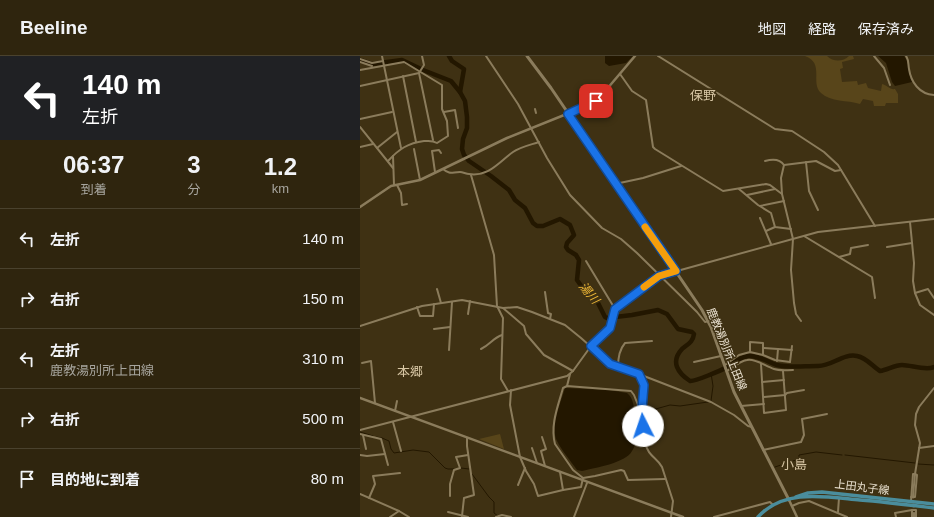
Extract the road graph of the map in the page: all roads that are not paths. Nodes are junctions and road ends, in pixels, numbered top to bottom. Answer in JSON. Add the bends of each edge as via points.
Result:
{"nodes":[{"id":1,"x":382,"y":56,"type":"edge"},
{"id":2,"x":422,"y":56,"type":"edge"},
{"id":3,"x":486,"y":56,"type":"edge"},
{"id":4,"x":526,"y":56,"type":"edge"},
{"id":5,"x":635,"y":56,"type":"edge"},
{"id":6,"x":658,"y":56,"type":"edge"},
{"id":7,"x":874,"y":56,"type":"edge"},
{"id":8,"x":906,"y":56,"type":"edge"},
{"id":9,"x":360,"y":58,"type":"edge"},
{"id":10,"x":360,"y":62,"type":"edge"},
{"id":11,"x":384,"y":63,"type":"junction"},
{"id":12,"x":373,"y":67,"type":"junction"},
{"id":13,"x":360,"y":70,"type":"edge"},
{"id":14,"x":421,"y":71,"type":"junction"},
{"id":15,"x":620,"y":74,"type":"junction"},
{"id":16,"x":403,"y":76,"type":"junction"},
{"id":17,"x":387,"y":80,"type":"junction"},
{"id":18,"x":890,"y":85,"type":"dead end"},
{"id":19,"x":360,"y":86,"type":"edge"},
{"id":20,"x":934,"y":95,"type":"edge"},
{"id":21,"x":535,"y":109,"type":"dead end"},
{"id":22,"x":392,"y":112,"type":"junction"},
{"id":23,"x":444,"y":112,"type":"junction"},
{"id":24,"x":536,"y":114,"type":"dead end"},
{"id":25,"x":568,"y":114,"type":"junction"},
{"id":26,"x":360,"y":119,"type":"edge"},
{"id":27,"x":360,"y":127,"type":"edge"},
{"id":28,"x":458,"y":128,"type":"dead end"},
{"id":29,"x":531,"y":129,"type":"junction"},
{"id":30,"x":397,"y":132,"type":"junction"},
{"id":31,"x":433,"y":140,"type":"junction"},
{"id":32,"x":416,"y":142,"type":"junction"},
{"id":33,"x":538,"y":142,"type":"junction"},
{"id":34,"x":373,"y":144,"type":"junction"},
{"id":35,"x":360,"y":147,"type":"edge"},
{"id":36,"x":377,"y":148,"type":"junction"},
{"id":37,"x":401,"y":148,"type":"junction"},
{"id":38,"x":414,"y":149,"type":"dead end"},
{"id":39,"x":440,"y":153,"type":"dead end"},
{"id":40,"x":393,"y":156,"type":"junction"},
{"id":41,"x":388,"y":161,"type":"junction"},
{"id":42,"x":765,"y":161,"type":"dead end"},
{"id":43,"x":806,"y":162,"type":"junction"},
{"id":44,"x":784,"y":165,"type":"junction"},
{"id":45,"x":681,"y":166,"type":"junction"},
{"id":46,"x":393,"y":168,"type":"junction"},
{"id":47,"x":442,"y":168,"type":"junction"},
{"id":48,"x":841,"y":170,"type":"junction"},
{"id":49,"x":435,"y":172,"type":"junction"},
{"id":50,"x":471,"y":175,"type":"junction"},
{"id":51,"x":420,"y":180,"type":"junction"},
{"id":52,"x":615,"y":184,"type":"junction"},
{"id":53,"x":396,"y":185,"type":"junction"},
{"id":54,"x":739,"y":189,"type":"junction"},
{"id":55,"x":775,"y":189,"type":"junction"},
{"id":56,"x":782,"y":194,"type":"junction"},
{"id":57,"x":746,"y":196,"type":"junction"},
{"id":58,"x":784,"y":201,"type":"junction"},
{"id":59,"x":408,"y":204,"type":"dead end"},
{"id":60,"x":760,"y":206,"type":"junction"},
{"id":61,"x":360,"y":207,"type":"edge"},
{"id":62,"x":818,"y":210,"type":"dead end"},
{"id":63,"x":760,"y":218,"type":"dead end"},
{"id":64,"x":934,"y":219,"type":"edge"},
{"id":65,"x":910,"y":222,"type":"junction"},
{"id":66,"x":875,"y":226,"type":"junction"},
{"id":67,"x":775,"y":227,"type":"junction"},
{"id":68,"x":790,"y":230,"type":"junction"},
{"id":69,"x":766,"y":231,"type":"junction"},
{"id":70,"x":803,"y":236,"type":"junction"},
{"id":71,"x":793,"y":239,"type":"junction"},
{"id":72,"x":912,"y":243,"type":"junction"},
{"id":73,"x":771,"y":244,"type":"junction"},
{"id":74,"x":868,"y":245,"type":"dead end"},
{"id":75,"x":887,"y":247,"type":"dead end"},
{"id":76,"x":840,"y":257,"type":"junction"},
{"id":77,"x":586,"y":261,"type":"dead end"},
{"id":78,"x":676,"y":271,"type":"junction"},
{"id":79,"x":659,"y":276,"type":"junction"},
{"id":80,"x":437,"y":289,"type":"dead end"},
{"id":81,"x":545,"y":292,"type":"dead end"},
{"id":82,"x":915,"y":293,"type":"junction"},
{"id":83,"x":875,"y":298,"type":"dead end"},
{"id":84,"x":934,"y":298,"type":"edge"},
{"id":85,"x":470,"y":301,"type":"junction"},
{"id":86,"x":452,"y":302,"type":"junction"},
{"id":87,"x":441,"y":303,"type":"junction"},
{"id":88,"x":434,"y":304,"type":"junction"},
{"id":89,"x":498,"y":306,"type":"junction"},
{"id":90,"x":417,"y":307,"type":"junction"},
{"id":91,"x":503,"y":308,"type":"junction"},
{"id":92,"x":615,"y":309,"type":"junction"},
{"id":93,"x":468,"y":314,"type":"dead end"},
{"id":94,"x":934,"y":315,"type":"edge"},
{"id":95,"x":550,"y":319,"type":"junction"},
{"id":96,"x":801,"y":321,"type":"dead end"},
{"id":97,"x":709,"y":322,"type":"junction"},
{"id":98,"x":360,"y":326,"type":"edge"},
{"id":99,"x":450,"y":327,"type":"junction"},
{"id":100,"x":434,"y":329,"type":"dead end"},
{"id":101,"x":502,"y":336,"type":"junction"},
{"id":102,"x":652,"y":341,"type":"dead end"},
{"id":103,"x":591,"y":346,"type":"junction"},
{"id":104,"x":792,"y":346,"type":"dead end"},
{"id":105,"x":481,"y":348,"type":"dead end"},
{"id":106,"x":764,"y":348,"type":"junction"},
{"id":107,"x":778,"y":349,"type":"junction"},
{"id":108,"x":449,"y":350,"type":"dead end"},
{"id":109,"x":792,"y":350,"type":"junction"},
{"id":110,"x":750,"y":352,"type":"junction"},
{"id":111,"x":763,"y":355,"type":"junction"},
{"id":112,"x":721,"y":356,"type":"junction"},
{"id":113,"x":777,"y":361,"type":"junction"},
{"id":114,"x":694,"y":362,"type":"dead end"},
{"id":115,"x":362,"y":363,"type":"dead end"},
{"id":116,"x":761,"y":364,"type":"junction"},
{"id":117,"x":724,"y":366,"type":"junction"},
{"id":118,"x":618,"y":367,"type":"junction"},
{"id":119,"x":793,"y":370,"type":"dead end"},
{"id":120,"x":573,"y":371,"type":"junction"},
{"id":121,"x":726,"y":371,"type":"junction"},
{"id":122,"x":783,"y":371,"type":"junction"},
{"id":123,"x":570,"y":374,"type":"junction"},
{"id":124,"x":639,"y":374,"type":"junction"},
{"id":125,"x":784,"y":380,"type":"junction"},
{"id":126,"x":762,"y":382,"type":"junction"},
{"id":127,"x":567,"y":386,"type":"junction"},
{"id":128,"x":934,"y":388,"type":"edge"},
{"id":129,"x":804,"y":390,"type":"dead end"},
{"id":130,"x":510,"y":391,"type":"junction"},
{"id":131,"x":785,"y":395,"type":"junction"},
{"id":132,"x":764,"y":397,"type":"junction"},
{"id":133,"x":360,"y":398,"type":"edge"},
{"id":134,"x":397,"y":401,"type":"dead end"},
{"id":135,"x":375,"y":403,"type":"junction"},
{"id":136,"x":764,"y":404,"type":"junction"},
{"id":137,"x":741,"y":406,"type":"junction"},
{"id":138,"x":395,"y":411,"type":"junction"},
{"id":139,"x":642,"y":411,"type":"junction"},
{"id":140,"x":827,"y":414,"type":"dead end"},
{"id":141,"x":411,"y":417,"type":"junction"},
{"id":142,"x":393,"y":422,"type":"junction"},
{"id":143,"x":753,"y":428,"type":"junction"},
{"id":144,"x":360,"y":430,"type":"edge"},
{"id":145,"x":362,"y":434,"type":"edge"},
{"id":146,"x":542,"y":437,"type":"dead end"},
{"id":147,"x":467,"y":438,"type":"junction"},
{"id":148,"x":934,"y":446,"type":"edge"},
{"id":149,"x":532,"y":448,"type":"dead end"},
{"id":150,"x":920,"y":448,"type":"junction"},
{"id":151,"x":366,"y":449,"type":"dead end"},
{"id":152,"x":763,"y":450,"type":"junction"},
{"id":153,"x":401,"y":451,"type":"dead end"},
{"id":154,"x":384,"y":454,"type":"junction"},
{"id":155,"x":360,"y":455,"type":"edge"},
{"id":156,"x":468,"y":455,"type":"junction"},
{"id":157,"x":520,"y":457,"type":"junction"},
{"id":158,"x":537,"y":463,"type":"junction"},
{"id":159,"x":388,"y":465,"type":"dead end"},
{"id":160,"x":545,"y":466,"type":"junction"},
{"id":161,"x":525,"y":468,"type":"junction"},
{"id":162,"x":560,"y":472,"type":"junction"},
{"id":163,"x":400,"y":473,"type":"dead end"},
{"id":164,"x":666,"y":479,"type":"junction"},
{"id":165,"x":584,"y":480,"type":"junction"},
{"id":166,"x":518,"y":485,"type":"dead end"},
{"id":167,"x":563,"y":490,"type":"junction"},
{"id":168,"x":360,"y":494,"type":"edge"},
{"id":169,"x":450,"y":496,"type":"dead end"},
{"id":170,"x":840,"y":496,"type":"junction"},
{"id":171,"x":369,"y":498,"type":"junction"},
{"id":172,"x":789,"y":500,"type":"junction"},
{"id":173,"x":934,"y":504,"type":"edge"},
{"id":174,"x":773,"y":505,"type":"junction"},
{"id":175,"x":792,"y":506,"type":"junction"},
{"id":176,"x":912,"y":506,"type":"junction"},
{"id":177,"x":934,"y":508,"type":"edge"},
{"id":178,"x":399,"y":511,"type":"junction"},
{"id":179,"x":448,"y":512,"type":"dead end"},
{"id":180,"x":838,"y":512,"type":"junction"},
{"id":181,"x":914,"y":513,"type":"dead end"},
{"id":182,"x":672,"y":515,"type":"edge"},
{"id":183,"x":462,"y":516,"type":"junction"},
{"id":184,"x":390,"y":517,"type":"edge"},
{"id":185,"x":409,"y":517,"type":"edge"},
{"id":186,"x":468,"y":517,"type":"edge"},
{"id":187,"x":496,"y":517,"type":"edge"},
{"id":188,"x":511,"y":517,"type":"edge"},
{"id":189,"x":574,"y":517,"type":"edge"},
{"id":190,"x":683,"y":517,"type":"edge"},
{"id":191,"x":714,"y":517,"type":"edge"},
{"id":192,"x":758,"y":517,"type":"edge"},
{"id":193,"x":797,"y":517,"type":"edge"},
{"id":194,"x":846,"y":517,"type":"edge"},
{"id":195,"x":896,"y":517,"type":"edge"},
{"id":196,"x":914,"y":517,"type":"edge"}],
"edges":[{"from":1,"to":11,"type":"street"},
{"from":2,"to":14,"type":"street","via":[[424,65]]},
{"from":3,"to":29,"type":"street","via":[[518,104]]},
{"from":4,"to":25,"type":"main road","name":"鹿教湯別所上田線"},
{"from":5,"to":15,"type":"street"},
{"from":6,"to":48,"type":"street","via":[[775,129],[792,131],[824,152]]},
{"from":7,"to":18,"type":"street","via":[[884,68]]},
{"from":8,"to":20,"type":"street","via":[[909,60],[910,74],[917,88]]},
{"from":9,"to":11,"type":"street","via":[[372,63]]},
{"from":10,"to":12,"type":"street"},
{"from":11,"to":12,"type":"street"},
{"from":11,"to":14,"type":"street","via":[[404,62]]},
{"from":11,"to":17,"type":"street"},
{"from":12,"to":13,"type":"street"},
{"from":14,"to":16,"type":"street"},
{"from":14,"to":23,"type":"street","via":[[442,86]]},
{"from":14,"to":31,"type":"street"},
{"from":15,"to":25,"type":"street","via":[[596,101]]},
{"from":15,"to":45,"type":"street","via":[[632,91],[646,100],[653,147]]},
{"from":16,"to":17,"type":"street"},
{"from":16,"to":32,"type":"street"},
{"from":17,"to":19,"type":"street"},
{"from":17,"to":22,"type":"street"},
{"from":21,"to":24,"type":"street"},
{"from":22,"to":26,"type":"street"},
{"from":22,"to":30,"type":"street"},
{"from":23,"to":28,"type":"street","via":[[455,110]]},
{"from":23,"to":31,"type":"street","via":[[448,136],[436,143]]},
{"from":25,"to":29,"type":"street"},
{"from":25,"to":52,"type":"main road","name":"鹿教湯別所上田線"},
{"from":27,"to":34,"type":"street"},
{"from":29,"to":33,"type":"street"},
{"from":29,"to":47,"type":"street"},
{"from":30,"to":36,"type":"street"},
{"from":30,"to":37,"type":"street"},
{"from":31,"to":32,"type":"street"},
{"from":32,"to":37,"type":"street"},
{"from":33,"to":50,"type":"street","via":[[517,150],[494,168]]},
{"from":33,"to":79,"type":"street","via":[[570,195],[602,228],[626,244]]},
{"from":34,"to":35,"type":"street"},
{"from":34,"to":36,"type":"street"},
{"from":36,"to":41,"type":"street"},
{"from":37,"to":40,"type":"street"},
{"from":38,"to":51,"type":"street"},
{"from":39,"to":49,"type":"street","via":[[439,150],[432,151]]},
{"from":40,"to":41,"type":"street"},
{"from":40,"to":46,"type":"street"},
{"from":41,"to":46,"type":"street"},
{"from":42,"to":44,"type":"street","via":[[774,160]]},
{"from":43,"to":44,"type":"street"},
{"from":43,"to":48,"type":"street","via":[[816,161],[835,171]]},
{"from":43,"to":62,"type":"street","via":[[809,191]]},
{"from":44,"to":56,"type":"street","via":[[781,178]]},
{"from":45,"to":52,"type":"street"},
{"from":45,"to":54,"type":"street","via":[[723,191]]},
{"from":46,"to":53,"type":"street"},
{"from":47,"to":49,"type":"street"},
{"from":47,"to":50,"type":"street","via":[[447,173],[461,172]]},
{"from":48,"to":66,"type":"street"},
{"from":49,"to":51,"type":"street"},
{"from":50,"to":89,"type":"street","via":[[494,255]]},
{"from":51,"to":53,"type":"street"},
{"from":52,"to":78,"type":"main road","name":"鹿教湯別所上田線"},
{"from":53,"to":59,"type":"street","via":[[401,193],[402,205]]},
{"from":53,"to":61,"type":"street"},
{"from":54,"to":55,"type":"street","via":[[766,184]]},
{"from":54,"to":57,"type":"street"},
{"from":55,"to":56,"type":"street"},
{"from":55,"to":57,"type":"street"},
{"from":56,"to":58,"type":"street"},
{"from":57,"to":60,"type":"street"},
{"from":58,"to":60,"type":"street"},
{"from":58,"to":68,"type":"street"},
{"from":60,"to":67,"type":"street","via":[[771,213]]},
{"from":63,"to":69,"type":"street"},
{"from":64,"to":65,"type":"street"},
{"from":65,"to":66,"type":"street"},
{"from":65,"to":72,"type":"street"},
{"from":66,"to":70,"type":"street","via":[[831,230]]},
{"from":67,"to":68,"type":"street"},
{"from":67,"to":69,"type":"street"},
{"from":68,"to":71,"type":"street"},
{"from":69,"to":73,"type":"street"},
{"from":70,"to":71,"type":"street"},
{"from":70,"to":76,"type":"street"},
{"from":71,"to":73,"type":"street"},
{"from":71,"to":96,"type":"street","via":[[791,270],[794,303],[796,314]]},
{"from":72,"to":75,"type":"street"},
{"from":72,"to":82,"type":"street"},
{"from":73,"to":78,"type":"street"},
{"from":74,"to":76,"type":"street","via":[[851,248],[850,254]]},
{"from":76,"to":83,"type":"street","via":[[872,277]]},
{"from":77,"to":92,"type":"street"},
{"from":78,"to":79,"type":"street"},
{"from":78,"to":97,"type":"main road","name":"鹿教湯別所上田線"},
{"from":79,"to":92,"type":"street"},
{"from":79,"to":97,"type":"street","via":[[705,322]]},
{"from":80,"to":87,"type":"street"},
{"from":81,"to":95,"type":"street"},
{"from":82,"to":84,"type":"street","via":[[928,289]]},
{"from":82,"to":94,"type":"street","via":[[920,305]]},
{"from":85,"to":86,"type":"street"},
{"from":85,"to":89,"type":"street"},
{"from":85,"to":93,"type":"street"},
{"from":86,"to":87,"type":"street"},
{"from":86,"to":99,"type":"street"},
{"from":87,"to":88,"type":"street"},
{"from":88,"to":90,"type":"street"},
{"from":88,"to":90,"type":"street","via":[[433,316],[420,316]]},
{"from":89,"to":91,"type":"street"},
{"from":89,"to":101,"type":"street","via":[[503,318]]},
{"from":90,"to":98,"type":"street"},
{"from":91,"to":95,"type":"street","via":[[517,307]]},
{"from":91,"to":120,"type":"street","via":[[524,326],[526,334],[544,355]]},
{"from":92,"to":103,"type":"street","via":[[610,328]]},
{"from":95,"to":103,"type":"street","via":[[565,325]]},
{"from":97,"to":112,"type":"main road","name":"鹿教湯別所上田線"},
{"from":99,"to":100,"type":"street"},
{"from":99,"to":108,"type":"street"},
{"from":101,"to":105,"type":"street","via":[[496,337],[489,345]]},
{"from":101,"to":130,"type":"street","via":[[501,379]]},
{"from":102,"to":118,"type":"street","via":[[625,343],[621,347]]},
{"from":103,"to":118,"type":"street","via":[[610,364]]},
{"from":103,"to":120,"type":"street"},
{"from":104,"to":109,"type":"street"},
{"from":106,"to":107,"type":"street"},
{"from":106,"to":110,"type":"street","via":[[763,343],[750,342]]},
{"from":106,"to":111,"type":"street"},
{"from":107,"to":109,"type":"street"},
{"from":107,"to":113,"type":"street"},
{"from":109,"to":113,"type":"street","via":[[790,362]]},
{"from":110,"to":111,"type":"street"},
{"from":110,"to":117,"type":"street","via":[[739,355]]},
{"from":111,"to":113,"type":"street"},
{"from":112,"to":114,"type":"street"},
{"from":112,"to":117,"type":"main road","name":"鹿教湯別所上田線"},
{"from":115,"to":135,"type":"street","via":[[371,361]]},
{"from":116,"to":121,"type":"street","via":[[749,359]]},
{"from":116,"to":122,"type":"street"},
{"from":116,"to":126,"type":"street"},
{"from":117,"to":121,"type":"main road","name":"鹿教湯別所上田線"},
{"from":118,"to":124,"type":"street"},
{"from":119,"to":122,"type":"street"},
{"from":120,"to":123,"type":"street"},
{"from":121,"to":137,"type":"main road","name":"鹿教湯別所上田線"},
{"from":122,"to":125,"type":"street"},
{"from":123,"to":127,"type":"street"},
{"from":123,"to":130,"type":"street"},
{"from":124,"to":139,"type":"street","via":[[644,385]]},
{"from":124,"to":143,"type":"street","via":[[711,402]]},
{"from":125,"to":126,"type":"street"},
{"from":125,"to":131,"type":"street"},
{"from":126,"to":132,"type":"street"},
{"from":127,"to":139,"type":"street","via":[[631,391]]},
{"from":127,"to":165,"type":"street","via":[[563,388],[553,424],[554,440],[573,470]]},
{"from":128,"to":150,"type":"street","via":[[916,414],[915,426]]},
{"from":129,"to":131,"type":"street"},
{"from":130,"to":141,"type":"street"},
{"from":130,"to":157,"type":"street","via":[[510,406]]},
{"from":131,"to":132,"type":"street"},
{"from":131,"to":136,"type":"street","via":[[786,410],[764,413]]},
{"from":132,"to":136,"type":"street"},
{"from":133,"to":135,"type":"street"},
{"from":134,"to":138,"type":"street"},
{"from":135,"to":138,"type":"street"},
{"from":136,"to":137,"type":"street"},
{"from":137,"to":143,"type":"main road","name":"鹿教湯別所上田線"},
{"from":138,"to":141,"type":"street"},
{"from":139,"to":164,"type":"street","via":[[646,446],[661,465]]},
{"from":140,"to":152,"type":"street","via":[[802,419],[804,435],[801,442]]},
{"from":141,"to":142,"type":"street"},
{"from":141,"to":147,"type":"street"},
{"from":142,"to":144,"type":"street"},
{"from":142,"to":153,"type":"street"},
{"from":143,"to":152,"type":"main road","name":"鹿教湯別所上田線"},
{"from":145,"to":151,"type":"street"},
{"from":145,"to":154,"type":"street","via":[[381,439]]},
{"from":146,"to":160,"type":"street","via":[[546,449],[541,451]]},
{"from":147,"to":156,"type":"street"},
{"from":147,"to":157,"type":"street"},
{"from":148,"to":150,"type":"street"},
{"from":149,"to":158,"type":"street"},
{"from":150,"to":176,"type":"street","via":[[913,474]]},
{"from":152,"to":172,"type":"main road","name":"鹿教湯別所上田線"},
{"from":154,"to":155,"type":"street"},
{"from":154,"to":159,"type":"street"},
{"from":156,"to":169,"type":"street","via":[[456,457],[460,468],[454,470]]},
{"from":156,"to":183,"type":"street","via":[[474,495],[464,498]]},
{"from":157,"to":158,"type":"street"},
{"from":157,"to":161,"type":"street"},
{"from":158,"to":160,"type":"street"},
{"from":160,"to":162,"type":"street"},
{"from":161,"to":166,"type":"street"},
{"from":161,"to":167,"type":"street","via":[[538,496]]},
{"from":162,"to":165,"type":"street"},
{"from":162,"to":167,"type":"street"},
{"from":163,"to":171,"type":"street","via":[[373,476],[375,484]]},
{"from":164,"to":165,"type":"street","via":[[628,480],[621,470]]},
{"from":164,"to":182,"type":"street","via":[[673,501]]},
{"from":165,"to":167,"type":"street","via":[[581,487]]},
{"from":165,"to":182,"type":"street"},
{"from":165,"to":189,"type":"street"},
{"from":168,"to":171,"type":"street"},
{"from":170,"to":172,"type":"main road","name":"上田丸子線","via":[[811,492]]},
{"from":170,"to":176,"type":"main road","name":"上田丸子線"},
{"from":170,"to":180,"type":"street"},
{"from":171,"to":178,"type":"street"},
{"from":172,"to":174,"type":"main road","name":"上田丸子線"},
{"from":172,"to":175,"type":"street"},
{"from":173,"to":176,"type":"main road","name":"上田丸子線"},
{"from":174,"to":191,"type":"street","via":[[770,502]]},
{"from":174,"to":192,"type":"main road","name":"上田丸子線"},
{"from":175,"to":180,"type":"street","via":[[809,501]]},
{"from":175,"to":193,"type":"street"},
{"from":176,"to":177,"type":"main road","name":"上田丸子線"},
{"from":176,"to":195,"type":"street","via":[[895,514]]},
{"from":176,"to":196,"type":"street"},
{"from":178,"to":184,"type":"street"},
{"from":178,"to":185,"type":"street"},
{"from":179,"to":183,"type":"street"},
{"from":180,"to":194,"type":"street"},
{"from":181,"to":196,"type":"street"},
{"from":182,"to":190,"type":"street"},
{"from":183,"to":186,"type":"street"},
{"from":187,"to":188,"type":"street"}]}
